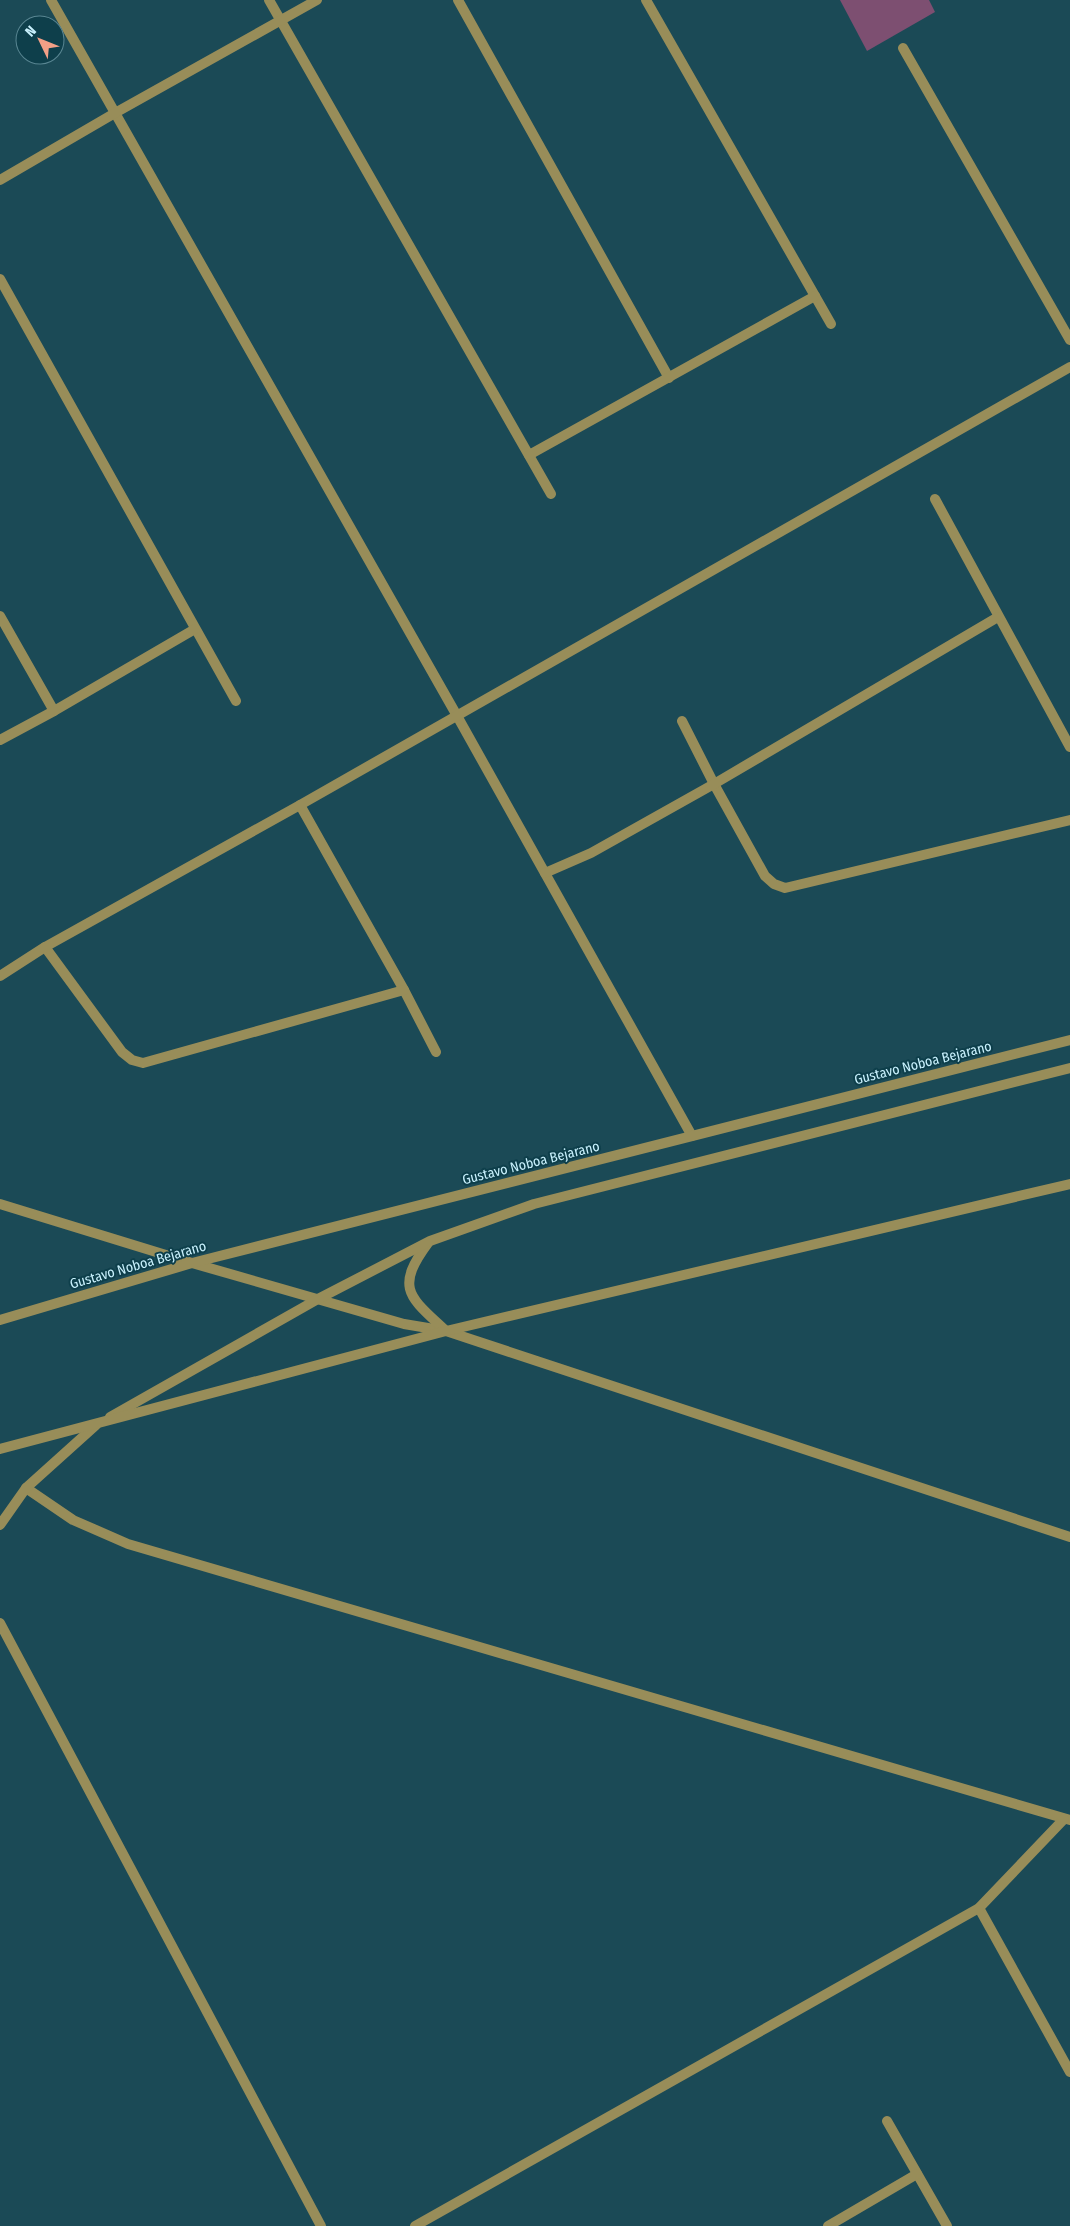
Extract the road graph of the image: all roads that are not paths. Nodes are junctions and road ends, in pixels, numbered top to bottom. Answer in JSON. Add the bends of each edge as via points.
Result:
{"nodes":[{"id":1,"x":51,"y":0,"type":"edge"},
{"id":2,"x":270,"y":0,"type":"edge"},
{"id":3,"x":317,"y":0,"type":"edge"},
{"id":4,"x":458,"y":0,"type":"edge"},
{"id":5,"x":646,"y":0,"type":"edge"},
{"id":6,"x":281,"y":20,"type":"junction"},
{"id":7,"x":903,"y":48,"type":"dead end"},
{"id":8,"x":115,"y":113,"type":"junction"},
{"id":9,"x":0,"y":180,"type":"edge"},
{"id":10,"x":0,"y":279,"type":"edge"},
{"id":11,"x":815,"y":296,"type":"junction"},
{"id":12,"x":831,"y":324,"type":"dead end"},
{"id":13,"x":1070,"y":340,"type":"edge"},
{"id":14,"x":1070,"y":367,"type":"edge"},
{"id":15,"x":669,"y":378,"type":"junction"},
{"id":16,"x":529,"y":455,"type":"junction"},
{"id":17,"x":551,"y":494,"type":"dead end"},
{"id":18,"x":934,"y":499,"type":"dead end"},
{"id":19,"x":0,"y":616,"type":"edge"},
{"id":20,"x":998,"y":617,"type":"junction"},
{"id":21,"x":195,"y":629,"type":"junction"},
{"id":22,"x":236,"y":701,"type":"dead end"},
{"id":23,"x":54,"y":711,"type":"junction"},
{"id":24,"x":456,"y":714,"type":"junction"},
{"id":25,"x":682,"y":721,"type":"dead end"},
{"id":26,"x":0,"y":740,"type":"edge"},
{"id":27,"x":1070,"y":746,"type":"edge"},
{"id":28,"x":714,"y":784,"type":"junction"},
{"id":29,"x":300,"y":805,"type":"junction"},
{"id":30,"x":1070,"y":820,"type":"edge"},
{"id":31,"x":545,"y":873,"type":"junction"},
{"id":32,"x":46,"y":947,"type":"junction"},
{"id":33,"x":0,"y":976,"type":"edge"},
{"id":34,"x":404,"y":990,"type":"junction"},
{"id":35,"x":1070,"y":1040,"type":"edge"},
{"id":36,"x":436,"y":1052,"type":"dead end"},
{"id":37,"x":1070,"y":1068,"type":"edge"},
{"id":38,"x":692,"y":1136,"type":"junction"},
{"id":39,"x":1070,"y":1184,"type":"edge"},
{"id":40,"x":0,"y":1204,"type":"edge"},
{"id":41,"x":430,"y":1241,"type":"junction"},
{"id":42,"x":192,"y":1263,"type":"junction"},
{"id":43,"x":318,"y":1299,"type":"junction"},
{"id":44,"x":0,"y":1320,"type":"edge"},
{"id":45,"x":446,"y":1332,"type":"junction"},
{"id":46,"x":96,"y":1425,"type":"junction"},
{"id":47,"x":0,"y":1449,"type":"edge"},
{"id":48,"x":26,"y":1488,"type":"junction"},
{"id":49,"x":0,"y":1525,"type":"edge"},
{"id":50,"x":1070,"y":1537,"type":"edge"},
{"id":51,"x":0,"y":1623,"type":"edge"},
{"id":52,"x":1067,"y":1820,"type":"edge"},
{"id":53,"x":979,"y":1908,"type":"junction"},
{"id":54,"x":1070,"y":2072,"type":"edge"},
{"id":55,"x":887,"y":2121,"type":"dead end"},
{"id":56,"x":917,"y":2174,"type":"junction"},
{"id":57,"x":321,"y":2226,"type":"edge"},
{"id":58,"x":415,"y":2226,"type":"edge"},
{"id":59,"x":828,"y":2226,"type":"edge"},
{"id":60,"x":947,"y":2226,"type":"edge"}],
"edges":[{"from":1,"to":8,"type":"street"},
{"from":2,"to":6,"type":"street"},
{"from":3,"to":6,"type":"street"},
{"from":4,"to":15,"type":"street"},
{"from":5,"to":11,"type":"street"},
{"from":6,"to":8,"type":"street"},
{"from":6,"to":16,"type":"street"},
{"from":7,"to":13,"type":"street"},
{"from":8,"to":9,"type":"street"},
{"from":8,"to":24,"type":"street"},
{"from":10,"to":21,"type":"street"},
{"from":11,"to":12,"type":"street"},
{"from":11,"to":15,"type":"street"},
{"from":14,"to":24,"type":"street"},
{"from":15,"to":16,"type":"street"},
{"from":16,"to":17,"type":"street"},
{"from":18,"to":20,"type":"street"},
{"from":19,"to":23,"type":"street"},
{"from":20,"to":27,"type":"street"},
{"from":20,"to":28,"type":"street"},
{"from":21,"to":22,"type":"street"},
{"from":21,"to":23,"type":"street"},
{"from":23,"to":26,"type":"street"},
{"from":24,"to":29,"type":"street"},
{"from":24,"to":31,"type":"street"},
{"from":25,"to":28,"type":"street"},
{"from":28,"to":30,"type":"street","via":[[765,876],[785,888]]},
{"from":28,"to":31,"type":"street","via":[[591,853]]},
{"from":29,"to":32,"type":"street"},
{"from":29,"to":34,"type":"street"},
{"from":31,"to":38,"type":"street"},
{"from":32,"to":33,"type":"street"},
{"from":32,"to":34,"type":"street","via":[[122,1052],[143,1063]]},
{"from":34,"to":36,"type":"street"},
{"from":35,"to":38,"type":"street","name":"Gustavo Noboa Bejarano"},
{"from":37,"to":41,"type":"street","via":[[534,1204]]},
{"from":38,"to":42,"type":"street","name":"Gustavo Noboa Bejarano"},
{"from":39,"to":45,"type":"street"},
{"from":40,"to":42,"type":"street"},
{"from":41,"to":43,"type":"street"},
{"from":41,"to":45,"type":"street","via":[[414,1262],[408,1280],[410,1292],[419,1306]]},
{"from":42,"to":43,"type":"street"},
{"from":42,"to":44,"type":"street","name":"Gustavo Noboa Bejarano"},
{"from":43,"to":45,"type":"street","via":[[404,1324]]},
{"from":43,"to":46,"type":"street"},
{"from":45,"to":46,"type":"street"},
{"from":45,"to":50,"type":"street"},
{"from":46,"to":47,"type":"street"},
{"from":46,"to":48,"type":"street"},
{"from":48,"to":49,"type":"street"},
{"from":48,"to":52,"type":"street","via":[[73,1520],[128,1544]]},
{"from":51,"to":57,"type":"street"},
{"from":52,"to":53,"type":"street"},
{"from":53,"to":54,"type":"street"},
{"from":53,"to":58,"type":"street"},
{"from":55,"to":56,"type":"street"},
{"from":56,"to":59,"type":"street"},
{"from":56,"to":60,"type":"street"}]}
